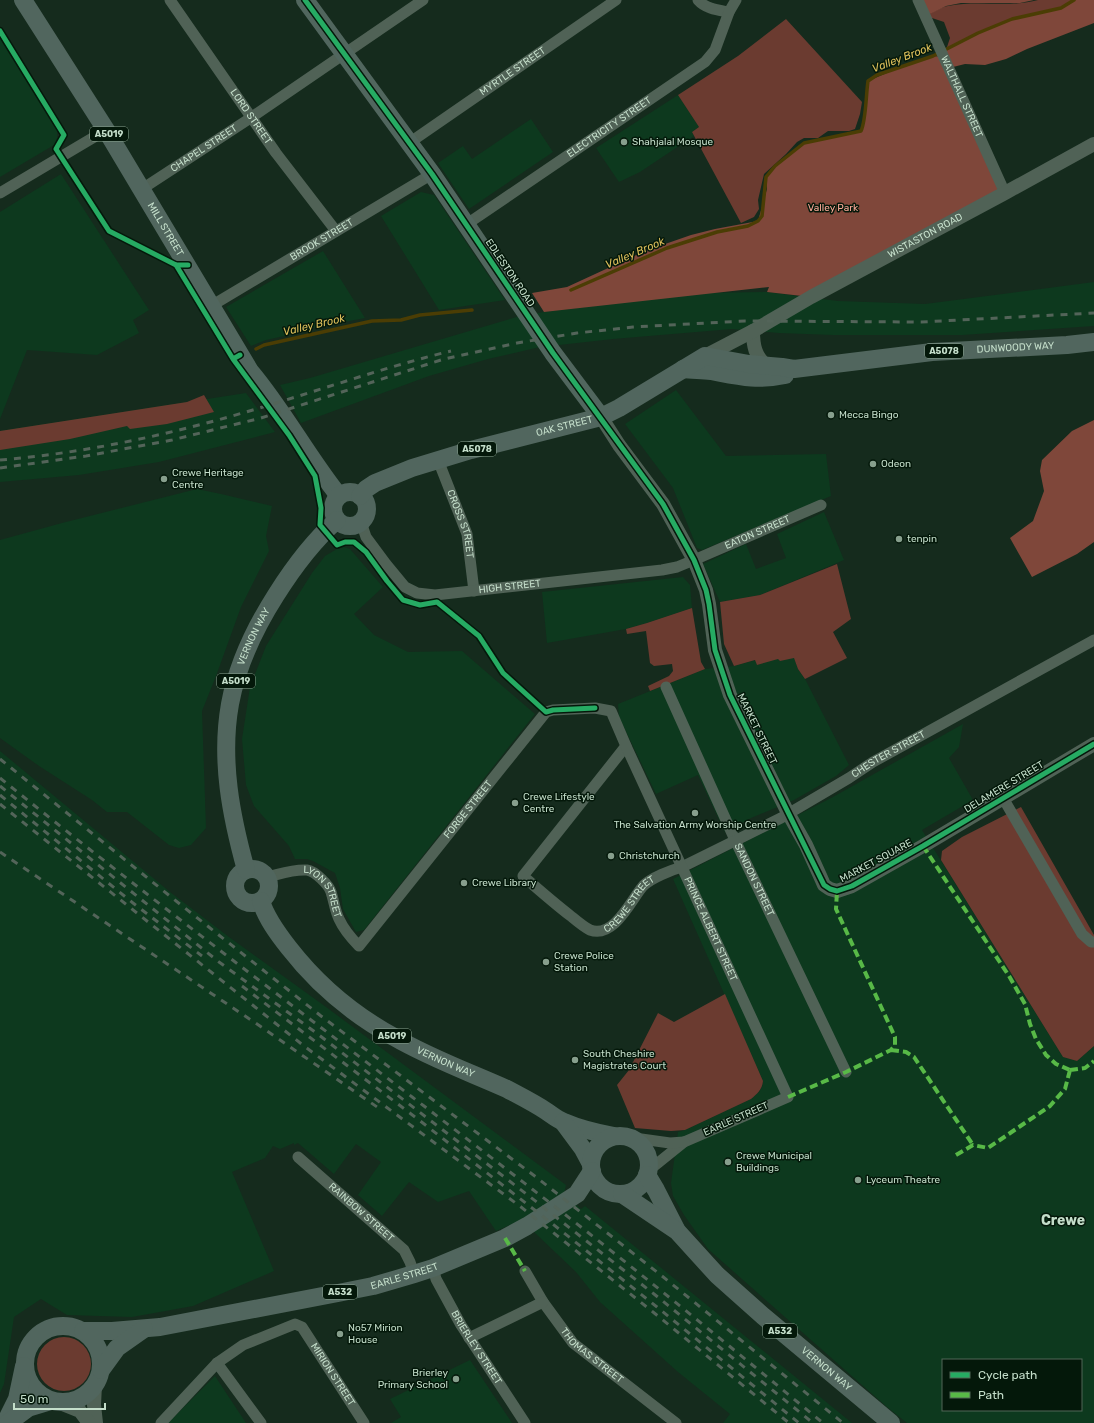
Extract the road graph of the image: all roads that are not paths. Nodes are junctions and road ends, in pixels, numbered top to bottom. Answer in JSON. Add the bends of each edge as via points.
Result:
{"nodes":[{"id":1,"x":23,"y":0,"type":"edge"},
{"id":2,"x":170,"y":0,"type":"edge"},
{"id":3,"x":305,"y":0,"type":"edge"},
{"id":4,"x":423,"y":0,"type":"edge"},
{"id":5,"x":616,"y":0,"type":"edge"},
{"id":6,"x":698,"y":0,"type":"edge"},
{"id":7,"x":736,"y":0,"type":"edge"},
{"id":8,"x":918,"y":0,"type":"edge"},
{"id":9,"x":729,"y":12,"type":"junction"},
{"id":10,"x":344,"y":54,"type":"junction"},
{"id":11,"x":252,"y":117,"type":"junction"},
{"id":12,"x":106,"y":130,"type":"junction"},
{"id":13,"x":410,"y":143,"type":"junction"},
{"id":14,"x":1094,"y":144,"type":"edge"},
{"id":15,"x":432,"y":174,"type":"junction"},
{"id":16,"x":142,"y":189,"type":"junction"},
{"id":17,"x":0,"y":193,"type":"edge"},
{"id":18,"x":1005,"y":194,"type":"junction"},
{"id":19,"x":467,"y":224,"type":"junction"},
{"id":20,"x":336,"y":231,"type":"junction"},
{"id":21,"x":211,"y":306,"type":"junction"},
{"id":22,"x":755,"y":330,"type":"junction"},
{"id":23,"x":1094,"y":342,"type":"edge"},
{"id":24,"x":704,"y":356,"type":"junction"},
{"id":25,"x":767,"y":366,"type":"junction"},
{"id":26,"x":683,"y":369,"type":"junction"},
{"id":27,"x":794,"y":369,"type":"junction"},
{"id":28,"x":601,"y":417,"type":"junction"},
{"id":29,"x":438,"y":460,"type":"junction"},
{"id":30,"x":339,"y":496,"type":"junction"},
{"id":31,"x":360,"y":496,"type":"junction"},
{"id":32,"x":821,"y":505,"type":"dead end"},
{"id":33,"x":337,"y":520,"type":"junction"},
{"id":34,"x":361,"y":522,"type":"junction"},
{"id":35,"x":694,"y":560,"type":"junction"},
{"id":36,"x":474,"y":591,"type":"junction"},
{"id":37,"x":1094,"y":640,"type":"edge"},
{"id":38,"x":666,"y":687,"type":"dead end"},
{"id":39,"x":594,"y":708,"type":"joint"},
{"id":40,"x":1094,"y":744,"type":"edge"},
{"id":41,"x":626,"y":746,"type":"junction"},
{"id":42,"x":1003,"y":798,"type":"junction"},
{"id":43,"x":788,"y":813,"type":"junction"},
{"id":44,"x":735,"y":840,"type":"junction"},
{"id":45,"x":923,"y":846,"type":"joint"},
{"id":46,"x":682,"y":867,"type":"junction"},
{"id":47,"x":246,"y":870,"type":"junction"},
{"id":48,"x":267,"y":877,"type":"junction"},
{"id":49,"x":836,"y":891,"type":"joint"},
{"id":50,"x":261,"y":901,"type":"junction"},
{"id":51,"x":1094,"y":942,"type":"edge"},
{"id":52,"x":359,"y":946,"type":"joint"},
{"id":53,"x":846,"y":1072,"type":"dead end"},
{"id":54,"x":788,"y":1096,"type":"joint"},
{"id":55,"x":563,"y":1122,"type":"junction"},
{"id":56,"x":620,"y":1137,"type":"junction"},
{"id":57,"x":684,"y":1142,"type":"junction"},
{"id":58,"x":298,"y":1157,"type":"dead end"},
{"id":59,"x":591,"y":1168,"type":"junction"},
{"id":60,"x":647,"y":1173,"type":"junction"},
{"id":61,"x":616,"y":1193,"type":"junction"},
{"id":62,"x":573,"y":1197,"type":"junction"},
{"id":63,"x":677,"y":1231,"type":"junction"},
{"id":64,"x":433,"y":1268,"type":"junction"},
{"id":65,"x":525,"y":1271,"type":"dead end"},
{"id":66,"x":414,"y":1274,"type":"junction"},
{"id":67,"x":543,"y":1302,"type":"junction"},
{"id":68,"x":145,"y":1329,"type":"junction"},
{"id":69,"x":83,"y":1331,"type":"junction"},
{"id":70,"x":469,"y":1338,"type":"junction"},
{"id":71,"x":217,"y":1363,"type":"junction"},
{"id":72,"x":24,"y":1365,"type":"junction"},
{"id":73,"x":98,"y":1378,"type":"junction"},
{"id":74,"x":56,"y":1402,"type":"junction"},
{"id":75,"x":5,"y":1423,"type":"edge"},
{"id":76,"x":8,"y":1423,"type":"edge"},
{"id":77,"x":89,"y":1423,"type":"edge"},
{"id":78,"x":96,"y":1423,"type":"edge"},
{"id":79,"x":161,"y":1423,"type":"edge"},
{"id":80,"x":262,"y":1423,"type":"edge"},
{"id":81,"x":364,"y":1423,"type":"edge"},
{"id":82,"x":525,"y":1423,"type":"edge"},
{"id":83,"x":676,"y":1423,"type":"edge"},
{"id":84,"x":891,"y":1423,"type":"edge"}],
"edges":[{"from":1,"to":12,"type":"main road","name":"MILL STREET","number":"A5019"},
{"from":2,"to":11,"type":"street","name":"LORD STREET"},
{"from":3,"to":10,"type":"main road","name":"EDLESTON ROAD"},
{"from":4,"to":10,"type":"street","name":"CHAPEL STREET"},
{"from":5,"to":13,"type":"street","name":"MYRTLE STREET"},
{"from":6,"to":9,"type":"street","via":[[714,9]]},
{"from":7,"to":9,"type":"street","name":"ELECTRICITY STREET"},
{"from":8,"to":18,"type":"street","name":"WALTHALL STREET"},
{"from":9,"to":19,"type":"street","name":"ELECTRICITY STREET","via":[[716,50],[705,62]]},
{"from":10,"to":11,"type":"street","name":"CHAPEL STREET"},
{"from":10,"to":13,"type":"main road","name":"EDLESTON ROAD"},
{"from":11,"to":16,"type":"street","name":"CHAPEL STREET"},
{"from":11,"to":20,"type":"street","name":"LORD STREET","via":[[276,153]]},
{"from":12,"to":16,"type":"main road","name":"MILL STREET","number":"A5019"},
{"from":12,"to":17,"type":"street"},
{"from":13,"to":15,"type":"main road","name":"EDLESTON ROAD"},
{"from":14,"to":18,"type":"street","name":"WISTASTON ROAD"},
{"from":15,"to":19,"type":"main road","name":"EDLESTON ROAD"},
{"from":15,"to":20,"type":"street","name":"BROOK STREET"},
{"from":16,"to":21,"type":"main road","name":"MILL STREET","number":"A5019"},
{"from":18,"to":22,"type":"street","name":"WISTASTON ROAD","via":[[811,297]]},
{"from":19,"to":28,"type":"main road","name":"EDLESTON ROAD","via":[[553,353]]},
{"from":20,"to":21,"type":"street","name":"BROOK STREET"},
{"from":21,"to":30,"type":"main road","name":"MILL STREET","number":"A5019","via":[[250,370]]},
{"from":22,"to":24,"type":"street","name":"OAK STREET"},
{"from":22,"to":25,"type":"street","via":[[755,352]]},
{"from":23,"to":27,"type":"main road","name":"DUNWOODY WAY","number":"A5078","via":[[932,352]]},
{"from":24,"to":25,"type":"main road","name":"DUNWOODY WAY","number":"A5078"},
{"from":24,"to":26,"type":"main road","name":"OAK STREET","number":"A5078"},
{"from":25,"to":27,"type":"main road","name":"DUNWOODY WAY","number":"A5078"},
{"from":26,"to":27,"type":"main road","name":"DUNWOODY WAY","number":"A5078","via":[[744,378],[766,378],[784,375]]},
{"from":26,"to":28,"type":"main road","name":"OAK STREET","number":"A5078"},
{"from":28,"to":29,"type":"main road","name":"OAK STREET","number":"A5078"},
{"from":28,"to":35,"type":"street","name":"EDLESTON ROAD","via":[[664,504]]},
{"from":29,"to":31,"type":"main road","name":"OAK STREET","number":"A5078","via":[[381,480]]},
{"from":29,"to":36,"type":"street","name":"CROSS STREET","via":[[467,534]]},
{"from":30,"to":31,"type":"main road","via":[[349,492]]},
{"from":30,"to":33,"type":"main road","via":[[333,509]]},
{"from":31,"to":34,"type":"main road","via":[[366,506],[366,513]]},
{"from":32,"to":35,"type":"street","name":"EATON STREET"},
{"from":33,"to":34,"type":"main road","via":[[349,526]]},
{"from":33,"to":47,"type":"main road","name":"VERNON WAY","number":"A5019","via":[[307,550],[268,608],[236,679],[226,734],[226,761],[236,834]]},
{"from":34,"to":36,"type":"street","name":"HIGH STREET","via":[[370,543],[400,582],[412,592],[435,595]]},
{"from":35,"to":36,"type":"street","name":"HIGH STREET","via":[[662,570]]},
{"from":35,"to":43,"type":"street","name":"MARKET STREET","via":[[706,590],[712,637],[719,666],[733,701]]},
{"from":37,"to":43,"type":"street","name":"CHESTER STREET","via":[[873,762]]},
{"from":38,"to":44,"type":"street","name":"SANDON STREET"},
{"from":39,"to":41,"type":"street","name":"PRINCE ALBERT STREET","via":[[611,710]]},
{"from":39,"to":52,"type":"street","name":"FORGE STREET","via":[[546,712]]},
{"from":40,"to":42,"type":"street","name":"DELAMERE STREET"},
{"from":41,"to":46,"type":"street","name":"PRINCE ALBERT STREET"},
{"from":41,"to":46,"type":"street","name":"CREWE STREET","via":[[523,876],[586,928],[598,931],[616,923],[644,885]]},
{"from":42,"to":45,"type":"street","name":"DELAMERE STREET"},
{"from":42,"to":51,"type":"street","via":[[1082,934]]},
{"from":43,"to":44,"type":"street","name":"CHESTER STREET"},
{"from":43,"to":49,"type":"street","name":"MARKET STREET","via":[[824,885]]},
{"from":44,"to":46,"type":"street","name":"CHESTER STREET"},
{"from":44,"to":53,"type":"street","name":"SANDON STREET"},
{"from":45,"to":49,"type":"street","name":"MARKET SQUARE","via":[[852,886]]},
{"from":46,"to":54,"type":"street","name":"PRINCE ALBERT STREET"},
{"from":47,"to":48,"type":"main road","via":[[260,870]]},
{"from":47,"to":50,"type":"main road","via":[[236,881],[238,896],[246,902]]},
{"from":48,"to":50,"type":"main road","via":[[270,888]]},
{"from":48,"to":52,"type":"street","name":"LYON STREET","via":[[301,870],[309,870],[316,874],[331,891],[342,926]]},
{"from":50,"to":55,"type":"main road","name":"VERNON WAY","number":"A5019","via":[[263,910],[297,958],[357,1014],[395,1038],[508,1090]]},
{"from":54,"to":57,"type":"street","name":"EARLE STREET"},
{"from":55,"to":56,"type":"main road","name":"VERNON WAY","number":"A5019"},
{"from":55,"to":59,"type":"main road","name":"VERNON WAY","number":"A5019","via":[[583,1149]]},
{"from":56,"to":57,"type":"street","name":"EARLE STREET","via":[[670,1143]]},
{"from":56,"to":59,"type":"main road","via":[[604,1140],[596,1148]]},
{"from":56,"to":60,"type":"main road","via":[[637,1142],[643,1147],[647,1156]]},
{"from":57,"to":60,"type":"street","name":"EARLE STREET"},
{"from":58,"to":66,"type":"street","name":"RAINBOW STREET","via":[[404,1250]]},
{"from":59,"to":61,"type":"main road","via":[[599,1185]]},
{"from":59,"to":62,"type":"main road","name":"EARLE STREET","number":"A532"},
{"from":60,"to":61,"type":"main road","via":[[636,1189]]},
{"from":60,"to":63,"type":"main road","name":"VERNON WAY","number":"A532"},
{"from":61,"to":62,"type":"main road","name":"EARLE STREET","number":"A532"},
{"from":61,"to":63,"type":"main road","name":"VERNON WAY","number":"A532"},
{"from":62,"to":64,"type":"main road","name":"EARLE STREET","number":"A532","via":[[506,1238]]},
{"from":63,"to":84,"type":"main road","name":"VERNON WAY","number":"A532","via":[[717,1275]]},
{"from":64,"to":66,"type":"main road","name":"EARLE STREET","number":"A532"},
{"from":64,"to":70,"type":"street","name":"BRIERLEY STREET","via":[[436,1279]]},
{"from":65,"to":67,"type":"street","name":"THOMAS STREET"},
{"from":66,"to":68,"type":"main road","name":"EARLE STREET","number":"A532","via":[[373,1286],[315,1298]]},
{"from":67,"to":70,"type":"street"},
{"from":67,"to":83,"type":"street","name":"THOMAS STREET","via":[[573,1342]]},
{"from":68,"to":69,"type":"main road","name":"EARLE STREET","number":"A532"},
{"from":68,"to":73,"type":"main road","name":"EARLE STREET","number":"A532","via":[[117,1348]]},
{"from":69,"to":72,"type":"main road","via":[[61,1326],[42,1332],[28,1348]]},
{"from":69,"to":73,"type":"main road","via":[[98,1348],[101,1359]]},
{"from":70,"to":82,"type":"street","name":"BRIERLEY STREET"},
{"from":71,"to":79,"type":"street"},
{"from":71,"to":80,"type":"street"},
{"from":71,"to":81,"type":"street","name":"MIRION STREET","via":[[243,1345],[295,1324],[302,1327]]},
{"from":72,"to":74,"type":"main road","via":[[32,1387],[41,1396]]},
{"from":72,"to":75,"type":"main road","via":[[17,1399]]},
{"from":73,"to":74,"type":"main road","via":[[88,1393],[80,1399]]},
{"from":73,"to":78,"type":"street","via":[[94,1405]]},
{"from":74,"to":76,"type":"main road","via":[[28,1408]]},
{"from":74,"to":77,"type":"street","via":[[80,1411]]}]}
